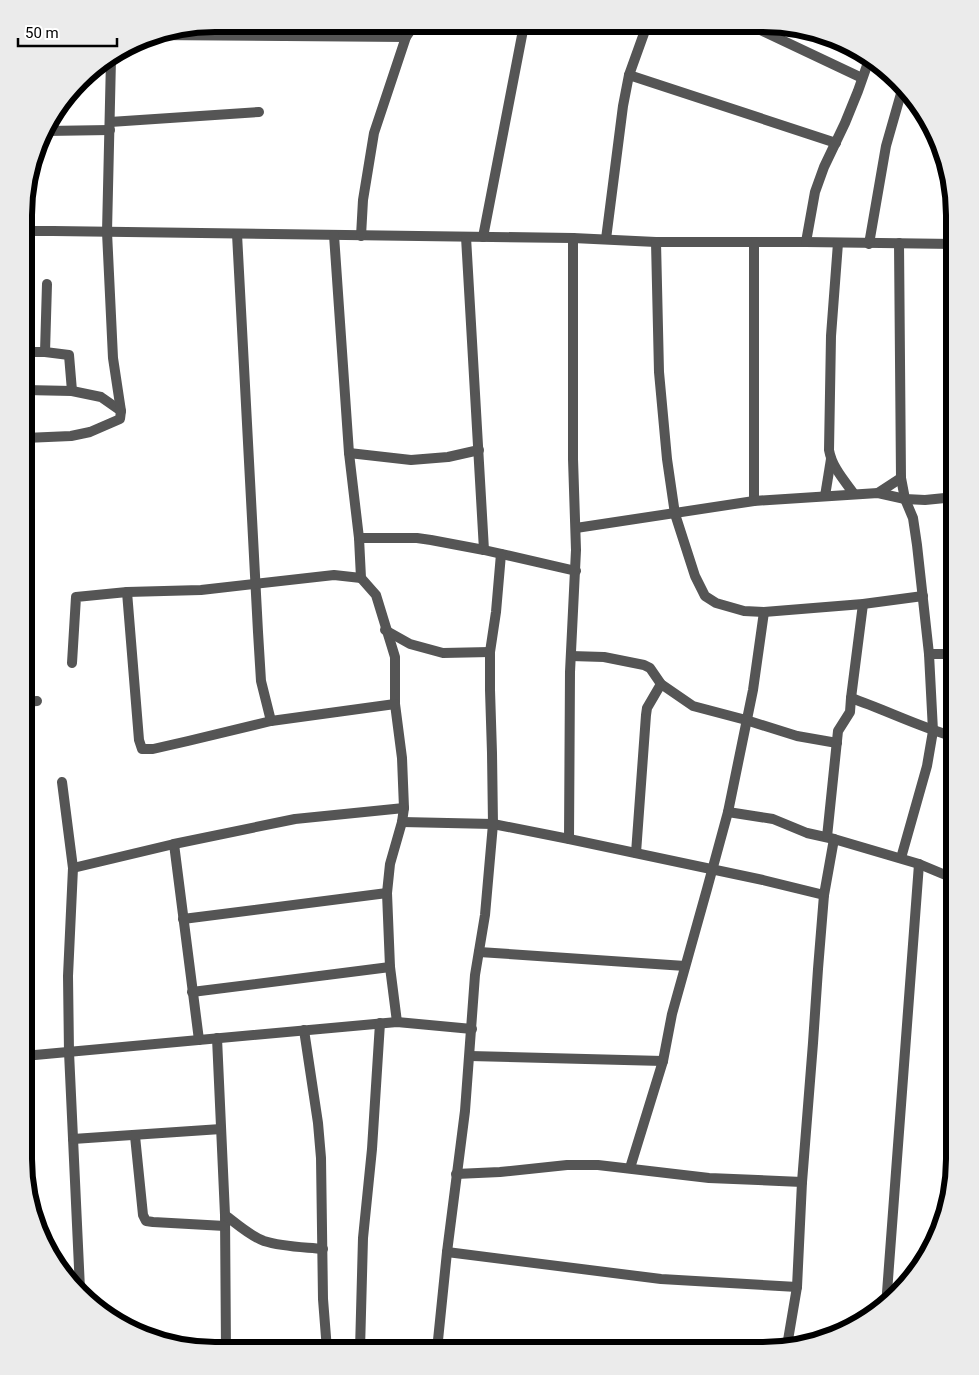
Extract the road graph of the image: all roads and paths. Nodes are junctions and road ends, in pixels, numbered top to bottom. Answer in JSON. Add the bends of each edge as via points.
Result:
{"nodes":[{"id":1,"x":410,"y":32,"type":"edge"},
{"id":2,"x":523,"y":32,"type":"edge"},
{"id":3,"x":644,"y":32,"type":"edge"},
{"id":4,"x":765,"y":32,"type":"edge"},
{"id":5,"x":183,"y":35,"type":"edge"},
{"id":6,"x":406,"y":38,"type":"junction"},
{"id":7,"x":867,"y":64,"type":"edge"},
{"id":8,"x":111,"y":65,"type":"edge"},
{"id":9,"x":629,"y":74,"type":"junction"},
{"id":10,"x":862,"y":78,"type":"junction"},
{"id":11,"x":901,"y":95,"type":"edge"},
{"id":12,"x":259,"y":112,"type":"dead end"},
{"id":13,"x":110,"y":126,"type":"junction"},
{"id":14,"x":53,"y":130,"type":"edge"},
{"id":15,"x":836,"y":143,"type":"junction"},
{"id":16,"x":32,"y":231,"type":"edge"},
{"id":17,"x":107,"y":232,"type":"junction"},
{"id":18,"x":237,"y":234,"type":"junction"},
{"id":19,"x":334,"y":235,"type":"junction"},
{"id":20,"x":361,"y":236,"type":"junction"},
{"id":21,"x":466,"y":237,"type":"junction"},
{"id":22,"x":483,"y":237,"type":"junction"},
{"id":23,"x":573,"y":238,"type":"junction"},
{"id":24,"x":606,"y":239,"type":"junction"},
{"id":25,"x":656,"y":242,"type":"junction"},
{"id":26,"x":754,"y":242,"type":"junction"},
{"id":27,"x":806,"y":242,"type":"junction"},
{"id":28,"x":838,"y":243,"type":"junction"},
{"id":29,"x":900,"y":243,"type":"junction"},
{"id":30,"x":869,"y":244,"type":"junction"},
{"id":31,"x":946,"y":244,"type":"edge"},
{"id":32,"x":47,"y":284,"type":"dead end"},
{"id":33,"x":32,"y":352,"type":"edge"},
{"id":34,"x":45,"y":352,"type":"junction"},
{"id":35,"x":32,"y":390,"type":"edge"},
{"id":36,"x":72,"y":391,"type":"junction"},
{"id":37,"x":120,"y":410,"type":"junction"},
{"id":38,"x":32,"y":438,"type":"edge"},
{"id":39,"x":478,"y":450,"type":"junction"},
{"id":40,"x":349,"y":453,"type":"junction"},
{"id":41,"x":831,"y":459,"type":"junction"},
{"id":42,"x":900,"y":478,"type":"junction"},
{"id":43,"x":878,"y":493,"type":"junction"},
{"id":44,"x":854,"y":494,"type":"junction"},
{"id":45,"x":825,"y":496,"type":"junction"},
{"id":46,"x":946,"y":498,"type":"edge"},
{"id":47,"x":905,"y":499,"type":"junction"},
{"id":48,"x":925,"y":500,"type":"junction"},
{"id":49,"x":754,"y":501,"type":"junction"},
{"id":50,"x":675,"y":514,"type":"junction"},
{"id":51,"x":913,"y":518,"type":"junction"},
{"id":52,"x":576,"y":528,"type":"junction"},
{"id":53,"x":359,"y":538,"type":"junction"},
{"id":54,"x":484,"y":550,"type":"junction"},
{"id":55,"x":500,"y":554,"type":"junction"},
{"id":56,"x":576,"y":571,"type":"junction"},
{"id":57,"x":361,"y":578,"type":"junction"},
{"id":58,"x":255,"y":584,"type":"junction"},
{"id":59,"x":127,"y":592,"type":"junction"},
{"id":60,"x":923,"y":596,"type":"junction"},
{"id":61,"x":863,"y":604,"type":"junction"},
{"id":62,"x":764,"y":612,"type":"junction"},
{"id":63,"x":385,"y":630,"type":"junction"},
{"id":64,"x":490,"y":652,"type":"junction"},
{"id":65,"x":929,"y":654,"type":"junction"},
{"id":66,"x":946,"y":654,"type":"edge"},
{"id":67,"x":571,"y":656,"type":"junction"},
{"id":68,"x":72,"y":663,"type":"dead end"},
{"id":69,"x":661,"y":684,"type":"junction"},
{"id":70,"x":851,"y":698,"type":"junction"},
{"id":71,"x":32,"y":701,"type":"edge"},
{"id":72,"x":37,"y":701,"type":"dead end"},
{"id":73,"x":395,"y":704,"type":"junction"},
{"id":74,"x":746,"y":720,"type":"junction"},
{"id":75,"x":271,"y":721,"type":"junction"},
{"id":76,"x":933,"y":731,"type":"junction"},
{"id":77,"x":946,"y":735,"type":"edge"},
{"id":78,"x":836,"y":743,"type":"junction"},
{"id":79,"x":62,"y":782,"type":"dead end"},
{"id":80,"x":404,"y":808,"type":"junction"},
{"id":81,"x":728,"y":812,"type":"junction"},
{"id":82,"x":402,"y":822,"type":"junction"},
{"id":83,"x":492,"y":824,"type":"junction"},
{"id":84,"x":569,"y":838,"type":"junction"},
{"id":85,"x":830,"y":838,"type":"junction"},
{"id":86,"x":174,"y":844,"type":"junction"},
{"id":87,"x":636,"y":853,"type":"junction"},
{"id":88,"x":901,"y":858,"type":"junction"},
{"id":89,"x":919,"y":864,"type":"junction"},
{"id":90,"x":73,"y":868,"type":"junction"},
{"id":91,"x":712,"y":870,"type":"junction"},
{"id":92,"x":946,"y":875,"type":"edge"},
{"id":93,"x":387,"y":893,"type":"junction"},
{"id":94,"x":824,"y":895,"type":"junction"},
{"id":95,"x":183,"y":919,"type":"junction"},
{"id":96,"x":478,"y":952,"type":"junction"},
{"id":97,"x":685,"y":966,"type":"junction"},
{"id":98,"x":390,"y":967,"type":"junction"},
{"id":99,"x":192,"y":992,"type":"junction"},
{"id":100,"x":397,"y":1022,"type":"junction"},
{"id":101,"x":380,"y":1024,"type":"junction"},
{"id":102,"x":472,"y":1029,"type":"junction"},
{"id":103,"x":304,"y":1030,"type":"junction"},
{"id":104,"x":216,"y":1038,"type":"junction"},
{"id":105,"x":199,"y":1040,"type":"junction"},
{"id":106,"x":69,"y":1052,"type":"junction"},
{"id":107,"x":32,"y":1055,"type":"edge"},
{"id":108,"x":470,"y":1056,"type":"junction"},
{"id":109,"x":663,"y":1061,"type":"junction"},
{"id":110,"x":221,"y":1129,"type":"junction"},
{"id":111,"x":134,"y":1136,"type":"junction"},
{"id":112,"x":74,"y":1139,"type":"junction"},
{"id":113,"x":630,"y":1168,"type":"junction"},
{"id":114,"x":456,"y":1174,"type":"junction"},
{"id":115,"x":802,"y":1182,"type":"junction"},
{"id":116,"x":226,"y":1214,"type":"junction"},
{"id":117,"x":226,"y":1226,"type":"junction"},
{"id":118,"x":323,"y":1249,"type":"junction"},
{"id":119,"x":447,"y":1252,"type":"junction"},
{"id":120,"x":80,"y":1282,"type":"edge"},
{"id":121,"x":797,"y":1287,"type":"junction"},
{"id":122,"x":887,"y":1294,"type":"edge"},
{"id":123,"x":788,"y":1341,"type":"edge"},
{"id":124,"x":226,"y":1342,"type":"edge"},
{"id":125,"x":326,"y":1342,"type":"edge"},
{"id":126,"x":360,"y":1342,"type":"edge"},
{"id":127,"x":437,"y":1342,"type":"edge"}],
"edges":[{"from":1,"to":6,"type":"street"},
{"from":2,"to":22,"type":"street"},
{"from":3,"to":9,"type":"street"},
{"from":4,"to":10,"type":"street"},
{"from":5,"to":6,"type":"street"},
{"from":6,"to":20,"type":"street","via":[[374,133],[363,200]]},
{"from":7,"to":10,"type":"street"},
{"from":8,"to":13,"type":"street"},
{"from":9,"to":15,"type":"street"},
{"from":9,"to":24,"type":"street"},
{"from":10,"to":15,"type":"street"},
{"from":11,"to":30,"type":"street","via":[[886,146]]},
{"from":12,"to":13,"type":"street"},
{"from":13,"to":14,"type":"street"},
{"from":13,"to":17,"type":"street"},
{"from":15,"to":27,"type":"street","via":[[815,192]]},
{"from":16,"to":17,"type":"street"},
{"from":17,"to":18,"type":"street"},
{"from":17,"to":37,"type":"street","via":[[113,358]]},
{"from":18,"to":19,"type":"street"},
{"from":18,"to":58,"type":"street"},
{"from":19,"to":20,"type":"street"},
{"from":19,"to":40,"type":"street"},
{"from":20,"to":21,"type":"street"},
{"from":21,"to":22,"type":"street"},
{"from":21,"to":39,"type":"street"},
{"from":22,"to":23,"type":"street"},
{"from":23,"to":24,"type":"street"},
{"from":23,"to":52,"type":"street"},
{"from":24,"to":25,"type":"street"},
{"from":25,"to":26,"type":"street"},
{"from":25,"to":50,"type":"street","via":[[659,372]]},
{"from":26,"to":27,"type":"street"},
{"from":26,"to":49,"type":"street"},
{"from":27,"to":28,"type":"street"},
{"from":28,"to":30,"type":"street"},
{"from":28,"to":41,"type":"street","via":[[831,336],[828,435]]},
{"from":29,"to":30,"type":"street"},
{"from":29,"to":31,"type":"street"},
{"from":29,"to":42,"type":"street"},
{"from":32,"to":34,"type":"street"},
{"from":33,"to":34,"type":"street"},
{"from":34,"to":36,"type":"street","via":[[69,355]]},
{"from":35,"to":36,"type":"street"},
{"from":36,"to":37,"type":"street","via":[[101,397]]},
{"from":37,"to":38,"type":"street","via":[[120,419],[90,432]]},
{"from":39,"to":40,"type":"street","via":[[411,460]]},
{"from":39,"to":54,"type":"street"},
{"from":40,"to":53,"type":"street"},
{"from":41,"to":44,"type":"street"},
{"from":41,"to":45,"type":"street"},
{"from":42,"to":43,"type":"street"},
{"from":42,"to":47,"type":"street"},
{"from":43,"to":44,"type":"street"},
{"from":43,"to":47,"type":"street"},
{"from":44,"to":45,"type":"street"},
{"from":45,"to":49,"type":"street"},
{"from":46,"to":48,"type":"street"},
{"from":47,"to":48,"type":"street"},
{"from":47,"to":51,"type":"street"},
{"from":48,"to":51,"type":"street"},
{"from":49,"to":50,"type":"street"},
{"from":50,"to":52,"type":"street"},
{"from":50,"to":62,"type":"street","via":[[694,576],[704,596],[744,611]]},
{"from":51,"to":60,"type":"street"},
{"from":52,"to":56,"type":"street"},
{"from":53,"to":54,"type":"street","via":[[416,538]]},
{"from":53,"to":57,"type":"street"},
{"from":54,"to":55,"type":"street"},
{"from":55,"to":56,"type":"street"},
{"from":55,"to":64,"type":"street"},
{"from":56,"to":67,"type":"street"},
{"from":57,"to":58,"type":"street","via":[[334,575]]},
{"from":57,"to":63,"type":"street","via":[[376,595]]},
{"from":58,"to":59,"type":"street","via":[[201,590]]},
{"from":58,"to":75,"type":"street","via":[[261,681]]},
{"from":59,"to":68,"type":"street","via":[[76,597]]},
{"from":59,"to":75,"type":"street","via":[[142,749],[188,742]]},
{"from":60,"to":61,"type":"street"},
{"from":60,"to":65,"type":"street"},
{"from":61,"to":62,"type":"street"},
{"from":61,"to":70,"type":"street"},
{"from":62,"to":74,"type":"street"},
{"from":63,"to":64,"type":"street","via":[[410,644],[443,653]]},
{"from":63,"to":73,"type":"street","via":[[394,657]]},
{"from":64,"to":83,"type":"street"},
{"from":65,"to":66,"type":"street"},
{"from":65,"to":76,"type":"street"},
{"from":67,"to":69,"type":"street","via":[[604,657],[644,665]]},
{"from":67,"to":84,"type":"street"},
{"from":69,"to":74,"type":"street","via":[[693,706]]},
{"from":69,"to":87,"type":"street","via":[[647,708]]},
{"from":70,"to":76,"type":"street"},
{"from":70,"to":78,"type":"street","via":[[850,712],[838,731]]},
{"from":71,"to":72,"type":"street"},
{"from":73,"to":75,"type":"street"},
{"from":73,"to":80,"type":"street"},
{"from":74,"to":78,"type":"street","via":[[797,736]]},
{"from":74,"to":81,"type":"street"},
{"from":76,"to":77,"type":"street"},
{"from":76,"to":88,"type":"street","via":[[927,766]]},
{"from":78,"to":85,"type":"street"},
{"from":79,"to":90,"type":"street"},
{"from":80,"to":82,"type":"street"},
{"from":80,"to":86,"type":"street","via":[[296,819]]},
{"from":81,"to":85,"type":"street","via":[[774,819]]},
{"from":81,"to":91,"type":"street"},
{"from":82,"to":83,"type":"street"},
{"from":82,"to":93,"type":"street","via":[[390,864]]},
{"from":83,"to":84,"type":"street"},
{"from":83,"to":96,"type":"street","via":[[485,915]]},
{"from":84,"to":87,"type":"street"},
{"from":85,"to":88,"type":"street"},
{"from":85,"to":94,"type":"street"},
{"from":86,"to":90,"type":"street"},
{"from":86,"to":95,"type":"street"},
{"from":87,"to":91,"type":"street"},
{"from":88,"to":89,"type":"street"},
{"from":89,"to":92,"type":"street"},
{"from":89,"to":122,"type":"street"},
{"from":90,"to":106,"type":"street","via":[[68,967]]},
{"from":91,"to":94,"type":"street"},
{"from":91,"to":97,"type":"street"},
{"from":93,"to":95,"type":"street"},
{"from":93,"to":98,"type":"street"},
{"from":94,"to":115,"type":"street"},
{"from":95,"to":99,"type":"street"},
{"from":96,"to":97,"type":"street"},
{"from":96,"to":102,"type":"street"},
{"from":97,"to":109,"type":"street"},
{"from":98,"to":99,"type":"street"},
{"from":98,"to":100,"type":"street"},
{"from":99,"to":105,"type":"street"},
{"from":100,"to":101,"type":"street"},
{"from":100,"to":102,"type":"street"},
{"from":101,"to":103,"type":"street"},
{"from":101,"to":126,"type":"street","via":[[363,1238]]},
{"from":102,"to":108,"type":"street"},
{"from":103,"to":104,"type":"street"},
{"from":103,"to":118,"type":"street","via":[[318,1122]]},
{"from":104,"to":105,"type":"street"},
{"from":104,"to":110,"type":"street"},
{"from":105,"to":106,"type":"street"},
{"from":106,"to":107,"type":"street"},
{"from":106,"to":112,"type":"street"},
{"from":108,"to":109,"type":"street"},
{"from":108,"to":114,"type":"street"},
{"from":109,"to":113,"type":"street"},
{"from":110,"to":111,"type":"street"},
{"from":110,"to":116,"type":"street"},
{"from":111,"to":112,"type":"street"},
{"from":111,"to":117,"type":"street","via":[[146,1221]]},
{"from":112,"to":120,"type":"street"},
{"from":113,"to":114,"type":"street","via":[[567,1165]]},
{"from":113,"to":115,"type":"street","via":[[709,1178]]},
{"from":114,"to":119,"type":"street"},
{"from":115,"to":121,"type":"street"},
{"from":116,"to":117,"type":"street"},
{"from":116,"to":118,"type":"street","via":[[264,1241]]},
{"from":117,"to":124,"type":"street"},
{"from":118,"to":125,"type":"street"},
{"from":119,"to":121,"type":"street","via":[[661,1280]]},
{"from":119,"to":127,"type":"street"},
{"from":121,"to":123,"type":"street"}]}
